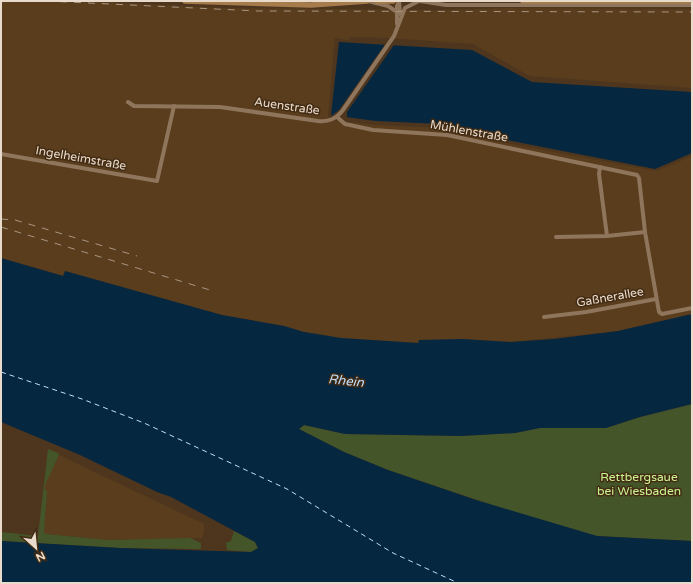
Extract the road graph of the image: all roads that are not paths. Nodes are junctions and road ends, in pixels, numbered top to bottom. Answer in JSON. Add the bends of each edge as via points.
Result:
{"nodes":[{"id":1,"x":185,"y":1,"type":"edge"},
{"id":2,"x":205,"y":1,"type":"edge"},
{"id":3,"x":358,"y":1,"type":"edge"},
{"id":4,"x":368,"y":1,"type":"edge"},
{"id":5,"x":377,"y":1,"type":"edge"},
{"id":6,"x":393,"y":1,"type":"edge"},
{"id":7,"x":399,"y":1,"type":"edge"},
{"id":8,"x":419,"y":1,"type":"edge"},
{"id":9,"x":523,"y":1,"type":"edge"},
{"id":10,"x":591,"y":1,"type":"edge"},
{"id":11,"x":692,"y":1,"type":"edge"},
{"id":12,"x":221,"y":2,"type":"edge"},
{"id":13,"x":692,"y":5,"type":"edge"},
{"id":14,"x":550,"y":6,"type":"junction"},
{"id":15,"x":397,"y":12,"type":"junction"},
{"id":16,"x":400,"y":19,"type":"junction"},
{"id":17,"x":397,"y":29,"type":"junction"},
{"id":18,"x":128,"y":102,"type":"dead end"},
{"id":19,"x":174,"y":106,"type":"junction"},
{"id":20,"x":337,"y":117,"type":"junction"},
{"id":21,"x":1,"y":154,"type":"edge"},
{"id":22,"x":600,"y":167,"type":"junction"},
{"id":23,"x":645,"y":232,"type":"junction"},
{"id":24,"x":607,"y":236,"type":"junction"},
{"id":25,"x":556,"y":237,"type":"dead end"},
{"id":26,"x":656,"y":299,"type":"junction"},
{"id":27,"x":692,"y":308,"type":"edge"},
{"id":28,"x":544,"y":317,"type":"dead end"}],
"edges":[{"from":1,"to":2,"type":"main road"},
{"from":2,"to":12,"type":"main road"},
{"from":3,"to":4,"type":"main road"},
{"from":3,"to":12,"type":"main road","via":[[329,5]]},
{"from":4,"to":15,"type":"street","via":[[388,6]]},
{"from":5,"to":6,"type":"main road"},
{"from":7,"to":15,"type":"street"},
{"from":7,"to":16,"type":"street"},
{"from":8,"to":14,"type":"street","via":[[446,5]]},
{"from":8,"to":16,"type":"street","via":[[405,8]]},
{"from":9,"to":10,"type":"main road"},
{"from":10,"to":11,"type":"main road"},
{"from":10,"to":14,"type":"street"},
{"from":13,"to":14,"type":"street"},
{"from":15,"to":17,"type":"street"},
{"from":16,"to":17,"type":"street"},
{"from":17,"to":20,"type":"street"},
{"from":18,"to":19,"type":"street","name":"Auenstraße","via":[[134,106]]},
{"from":19,"to":20,"type":"street","name":"Auenstraße","via":[[220,107],[320,121]]},
{"from":19,"to":21,"type":"street","name":"Ingelheimstraße","via":[[157,181]]},
{"from":20,"to":22,"type":"street","name":"Mühlenstraße","via":[[345,124],[362,128],[447,135]]},
{"from":22,"to":23,"type":"street","name":"Mühlenstraße","via":[[638,176]]},
{"from":22,"to":24,"type":"street"},
{"from":23,"to":24,"type":"street"},
{"from":23,"to":26,"type":"street","name":"Mühlenstraße"},
{"from":24,"to":25,"type":"street"},
{"from":26,"to":27,"type":"street","name":"Gaßnerallee","via":[[660,314]]},
{"from":26,"to":28,"type":"street","name":"Gaßnerallee"}]}
